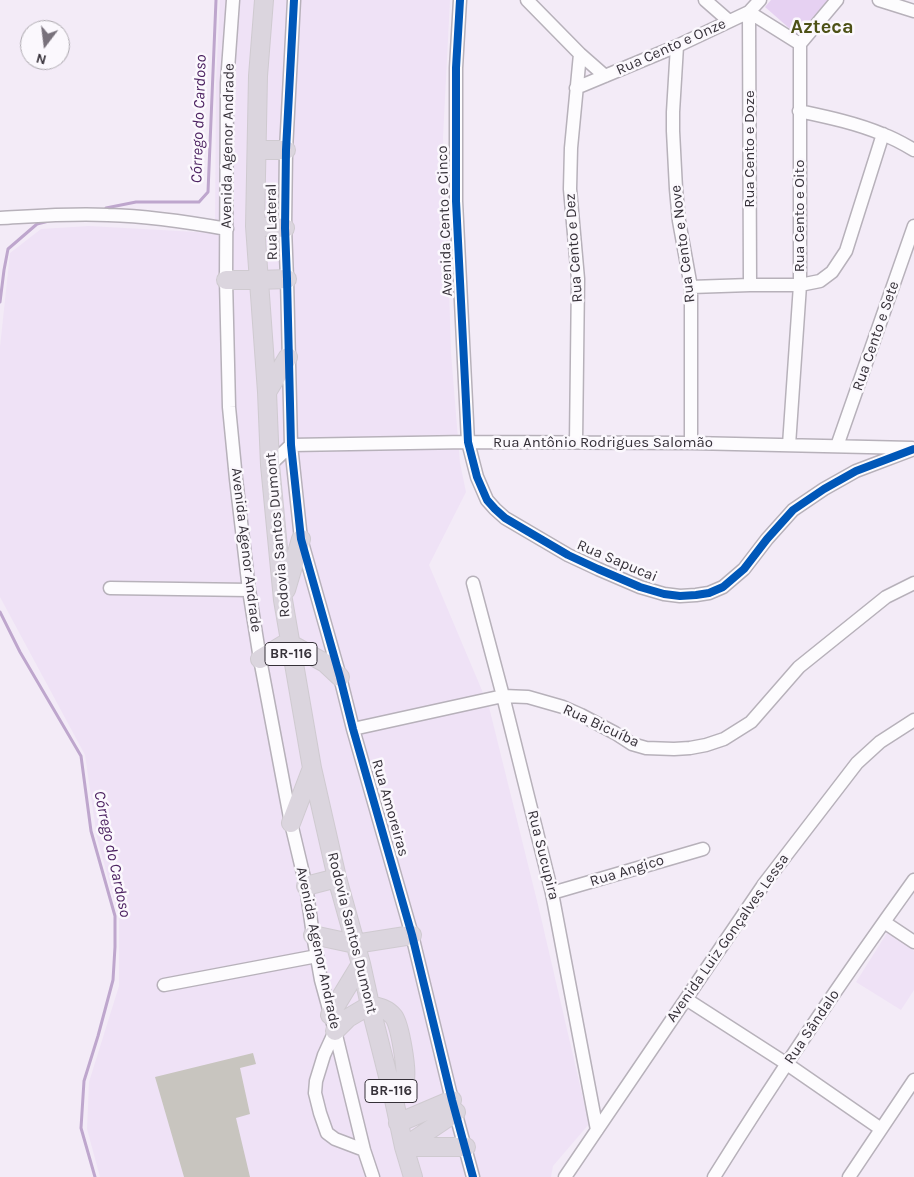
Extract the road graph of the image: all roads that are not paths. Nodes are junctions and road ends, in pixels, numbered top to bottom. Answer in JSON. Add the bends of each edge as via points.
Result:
{"nodes":[{"id":1,"x":233,"y":0,"type":"edge"},
{"id":2,"x":264,"y":0,"type":"edge"},
{"id":3,"x":294,"y":0,"type":"edge"},
{"id":4,"x":460,"y":0,"type":"edge"},
{"id":5,"x":527,"y":0,"type":"edge"},
{"id":6,"x":705,"y":0,"type":"edge"},
{"id":7,"x":760,"y":0,"type":"edge"},
{"id":8,"x":837,"y":0,"type":"edge"},
{"id":9,"x":879,"y":0,"type":"edge"},
{"id":10,"x":911,"y":7,"type":"edge"},
{"id":11,"x":749,"y":12,"type":"junction"},
{"id":12,"x":730,"y":21,"type":"junction"},
{"id":13,"x":800,"y":44,"type":"junction"},
{"id":14,"x":677,"y":46,"type":"junction"},
{"id":15,"x":580,"y":54,"type":"junction"},
{"id":16,"x":605,"y":76,"type":"junction"},
{"id":17,"x":576,"y":88,"type":"junction"},
{"id":18,"x":799,"y":111,"type":"junction"},
{"id":19,"x":883,"y":134,"type":"junction"},
{"id":20,"x":257,"y":150,"type":"junction"},
{"id":21,"x":286,"y":150,"type":"junction"},
{"id":22,"x":914,"y":150,"type":"edge"},
{"id":23,"x":0,"y":218,"type":"edge"},
{"id":24,"x":255,"y":226,"type":"junction"},
{"id":25,"x":914,"y":226,"type":"edge"},
{"id":26,"x":285,"y":228,"type":"junction"},
{"id":27,"x":227,"y":229,"type":"junction"},
{"id":28,"x":287,"y":279,"type":"junction"},
{"id":29,"x":226,"y":280,"type":"junction"},
{"id":30,"x":259,"y":280,"type":"junction"},
{"id":31,"x":750,"y":285,"type":"junction"},
{"id":32,"x":800,"y":285,"type":"junction"},
{"id":33,"x":690,"y":287,"type":"junction"},
{"id":34,"x":288,"y":357,"type":"junction"},
{"id":35,"x":267,"y":392,"type":"junction"},
{"id":36,"x":468,"y":442,"type":"junction"},
{"id":37,"x":576,"y":442,"type":"junction"},
{"id":38,"x":691,"y":443,"type":"junction"},
{"id":39,"x":291,"y":444,"type":"junction"},
{"id":40,"x":789,"y":445,"type":"junction"},
{"id":41,"x":837,"y":446,"type":"junction"},
{"id":42,"x":914,"y":449,"type":"edge"},
{"id":43,"x":270,"y":465,"type":"junction"},
{"id":44,"x":301,"y":540,"type":"junction"},
{"id":45,"x":473,"y":583,"type":"dead end"},
{"id":46,"x":914,"y":583,"type":"edge"},
{"id":47,"x":110,"y":588,"type":"dead end"},
{"id":48,"x":250,"y":590,"type":"junction"},
{"id":49,"x":283,"y":600,"type":"junction"},
{"id":50,"x":289,"y":643,"type":"junction"},
{"id":51,"x":260,"y":658,"type":"junction"},
{"id":52,"x":340,"y":677,"type":"junction"},
{"id":53,"x":504,"y":696,"type":"junction"},
{"id":54,"x":914,"y":720,"type":"edge"},
{"id":55,"x":354,"y":729,"type":"junction"},
{"id":56,"x":312,"y":768,"type":"junction"},
{"id":57,"x":291,"y":823,"type":"junction"},
{"id":58,"x":702,"y":849,"type":"dead end"},
{"id":59,"x":337,"y":878,"type":"junction"},
{"id":60,"x":914,"y":880,"type":"edge"},
{"id":61,"x":306,"y":886,"type":"junction"},
{"id":62,"x":552,"y":894,"type":"junction"},
{"id":63,"x":884,"y":922,"type":"junction"},
{"id":64,"x":313,"y":935,"type":"junction"},
{"id":65,"x":412,"y":935,"type":"junction"},
{"id":66,"x":914,"y":942,"type":"edge"},
{"id":67,"x":355,"y":944,"type":"junction"},
{"id":68,"x":317,"y":956,"type":"junction"},
{"id":69,"x":361,"y":964,"type":"junction"},
{"id":70,"x":164,"y":985,"type":"dead end"},
{"id":71,"x":686,"y":999,"type":"junction"},
{"id":72,"x":370,"y":1005,"type":"junction"},
{"id":73,"x":333,"y":1023,"type":"junction"},
{"id":74,"x":787,"y":1064,"type":"junction"},
{"id":75,"x":914,"y":1080,"type":"edge"},
{"id":76,"x":454,"y":1106,"type":"junction"},
{"id":77,"x":398,"y":1123,"type":"junction"},
{"id":78,"x":881,"y":1129,"type":"junction"},
{"id":79,"x":597,"y":1130,"type":"junction"},
{"id":80,"x":404,"y":1147,"type":"junction"},
{"id":81,"x":466,"y":1147,"type":"junction"},
{"id":82,"x":364,"y":1150,"type":"junction"},
{"id":83,"x":373,"y":1177,"type":"edge"},
{"id":84,"x":413,"y":1177,"type":"edge"},
{"id":85,"x":473,"y":1177,"type":"edge"},
{"id":86,"x":565,"y":1177,"type":"edge"},
{"id":87,"x":714,"y":1177,"type":"edge"},
{"id":88,"x":849,"y":1177,"type":"edge"}],
"edges":[{"from":1,"to":27,"type":"street","name":"Avenida Agenor Andrade","via":[[227,83]]},
{"from":2,"to":20,"type":"highway","name":"Rodovia Santos Dumont","number":"BR-116"},
{"from":3,"to":21,"type":"street","name":"Rua Lateral"},
{"from":4,"to":36,"type":"street","name":"Avenida Cento e Cinco","via":[[456,68],[456,201]]},
{"from":5,"to":15,"type":"street"},
{"from":6,"to":12,"type":"street"},
{"from":7,"to":11,"type":"street","name":"Rua Cento e Onze"},
{"from":8,"to":13,"type":"street"},
{"from":9,"to":10,"type":"street"},
{"from":11,"to":12,"type":"street","name":"Rua Cento e Onze"},
{"from":11,"to":13,"type":"street"},
{"from":11,"to":31,"type":"street","name":"Rua Cento e Doze"},
{"from":12,"to":14,"type":"street","name":"Rua Cento e Onze"},
{"from":13,"to":18,"type":"street","name":"Rua Cento e Oito"},
{"from":14,"to":16,"type":"street","name":"Rua Cento e Onze"},
{"from":14,"to":33,"type":"street","name":"Rua Cento e Nove","via":[[674,159],[679,221]]},
{"from":15,"to":16,"type":"street"},
{"from":15,"to":17,"type":"street","name":"Rua Cento e Dez"},
{"from":16,"to":17,"type":"street","name":"Rua Cento e Onze"},
{"from":17,"to":37,"type":"street","name":"Rua Cento e Dez","via":[[570,189],[578,279]]},
{"from":18,"to":19,"type":"street"},
{"from":18,"to":32,"type":"street","name":"Rua Cento e Oito"},
{"from":19,"to":22,"type":"street"},
{"from":19,"to":32,"type":"street","via":[[846,251],[832,272],[820,281]]},
{"from":20,"to":21,"type":"highway"},
{"from":20,"to":24,"type":"highway","name":"Rodovia Santos Dumont","number":"BR-116"},
{"from":21,"to":26,"type":"street","name":"Rua Lateral"},
{"from":23,"to":27,"type":"street","via":[[108,215]]},
{"from":24,"to":26,"type":"highway"},
{"from":24,"to":30,"type":"highway","name":"Rodovia Santos Dumont","number":"BR-116"},
{"from":25,"to":41,"type":"street","name":"Rua Cento e Sete"},
{"from":26,"to":28,"type":"street","name":"Rua Lateral"},
{"from":27,"to":29,"type":"street","name":"Avenida Agenor Andrade"},
{"from":28,"to":30,"type":"highway"},
{"from":28,"to":34,"type":"street","name":"Rua Lateral"},
{"from":29,"to":30,"type":"highway"},
{"from":29,"to":48,"type":"street","name":"Avenida Agenor Andrade","via":[[229,407]]},
{"from":30,"to":35,"type":"highway","name":"Rodovia Santos Dumont","number":"BR-116"},
{"from":31,"to":32,"type":"street"},
{"from":31,"to":33,"type":"street"},
{"from":32,"to":40,"type":"street","name":"Rua Cento e Oito"},
{"from":33,"to":38,"type":"street","name":"Rua Cento e Nove"},
{"from":34,"to":35,"type":"highway"},
{"from":34,"to":39,"type":"street","name":"Rua Lateral"},
{"from":35,"to":43,"type":"highway","name":"Rodovia Santos Dumont","number":"BR-116"},
{"from":36,"to":37,"type":"street","name":"Rua Antônio Rodrigues Salomão"},
{"from":36,"to":39,"type":"street","name":"Rua Antônio Rodrigues Salomão"},
{"from":36,"to":42,"type":"street","name":"Rua Sapucai","via":[[487,500],[505,518],[598,569],[640,587],[680,596],[709,593],[723,587],[744,570],[793,510],[856,471]]},
{"from":37,"to":38,"type":"street","name":"Rua Antônio Rodrigues Salomão"},
{"from":38,"to":40,"type":"street","name":"Rua Antônio Rodrigues Salomão"},
{"from":39,"to":43,"type":"street"},
{"from":39,"to":44,"type":"street","name":"Rua Amoreiras"},
{"from":40,"to":41,"type":"street","name":"Rua Antônio Rodrigues Salomão"},
{"from":41,"to":42,"type":"street","name":"Rua Antônio Rodrigues Salomão"},
{"from":43,"to":49,"type":"highway","name":"Rodovia Santos Dumont","number":"BR-116"},
{"from":44,"to":49,"type":"highway"},
{"from":44,"to":52,"type":"street","name":"Rua Amoreiras"},
{"from":45,"to":53,"type":"street","name":"Rua Sucupira"},
{"from":46,"to":53,"type":"street","name":"Rua Bicuíba","via":[[886,597],[798,667],[751,722],[724,739],[706,745],[646,748],[632,744],[563,707]]},
{"from":47,"to":48,"type":"street"},
{"from":48,"to":51,"type":"street","name":"Avenida Agenor Andrade"},
{"from":49,"to":50,"type":"highway","name":"Rodovia Santos Dumont","number":"BR-116"},
{"from":50,"to":51,"type":"highway"},
{"from":50,"to":52,"type":"highway","via":[[325,663]]},
{"from":50,"to":56,"type":"highway","name":"Rodovia Santos Dumont","number":"BR-116"},
{"from":51,"to":57,"type":"street","name":"Avenida Agenor Andrade"},
{"from":52,"to":55,"type":"street","name":"Rua Amoreiras"},
{"from":53,"to":55,"type":"street","name":"Rua Bicuíba"},
{"from":53,"to":62,"type":"street","name":"Rua Sucupira"},
{"from":54,"to":71,"type":"street","name":"Avenida Luiz Gonçalves Lessa","via":[[880,742],[857,764],[764,884]]},
{"from":55,"to":65,"type":"street","name":"Rua Amoreiras"},
{"from":56,"to":57,"type":"highway"},
{"from":56,"to":59,"type":"highway","name":"Rodovia Santos Dumont","number":"BR-116"},
{"from":57,"to":61,"type":"street","name":"Avenida Agenor Andrade"},
{"from":58,"to":62,"type":"street","name":"Rua Angico"},
{"from":59,"to":61,"type":"highway"},
{"from":59,"to":67,"type":"highway","name":"Rodovia Santos Dumont","number":"BR-116"},
{"from":60,"to":63,"type":"street","name":"Rua Sândalo"},
{"from":61,"to":64,"type":"street","name":"Avenida Agenor Andrade"},
{"from":62,"to":79,"type":"street","name":"Rua Sucupira"},
{"from":63,"to":66,"type":"street"},
{"from":63,"to":74,"type":"street","name":"Rua Sândalo"},
{"from":64,"to":67,"type":"highway"},
{"from":64,"to":68,"type":"street","name":"Avenida Agenor Andrade"},
{"from":65,"to":67,"type":"highway"},
{"from":65,"to":76,"type":"street","name":"Rua Amoreiras"},
{"from":67,"to":69,"type":"highway","name":"Rodovia Santos Dumont","number":"BR-116"},
{"from":68,"to":70,"type":"street"},
{"from":68,"to":73,"type":"street","name":"Avenida Agenor Andrade"},
{"from":69,"to":72,"type":"highway","name":"Rodovia Santos Dumont","number":"BR-116"},
{"from":69,"to":73,"type":"highway"},
{"from":71,"to":74,"type":"street"},
{"from":71,"to":79,"type":"street","name":"Avenida Luiz Gonçalves Lessa"},
{"from":72,"to":73,"type":"highway"},
{"from":72,"to":77,"type":"highway","number":"BR-116","via":[[393,1016],[399,1030],[406,1071],[394,1100]]},
{"from":73,"to":82,"type":"street","name":"Avenida Agenor Andrade"},
{"from":73,"to":82,"type":"street","via":[[315,1094],[328,1133],[335,1140]]},
{"from":74,"to":78,"type":"street"},
{"from":74,"to":87,"type":"street","name":"Rua Sândalo"},
{"from":75,"to":78,"type":"street"},
{"from":76,"to":77,"type":"highway"},
{"from":76,"to":80,"type":"highway"},
{"from":76,"to":81,"type":"street","name":"Rua Amoreiras"},
{"from":77,"to":80,"type":"highway","number":"BR-116"},
{"from":78,"to":88,"type":"street"},
{"from":79,"to":86,"type":"street","name":"Avenida Luiz Gonçalves Lessa"},
{"from":80,"to":81,"type":"highway"},
{"from":80,"to":84,"type":"highway","number":"BR-116"},
{"from":81,"to":85,"type":"street","name":"Rua Amoreiras"},
{"from":82,"to":83,"type":"street","name":"Avenida Agenor Andrade"}]}
